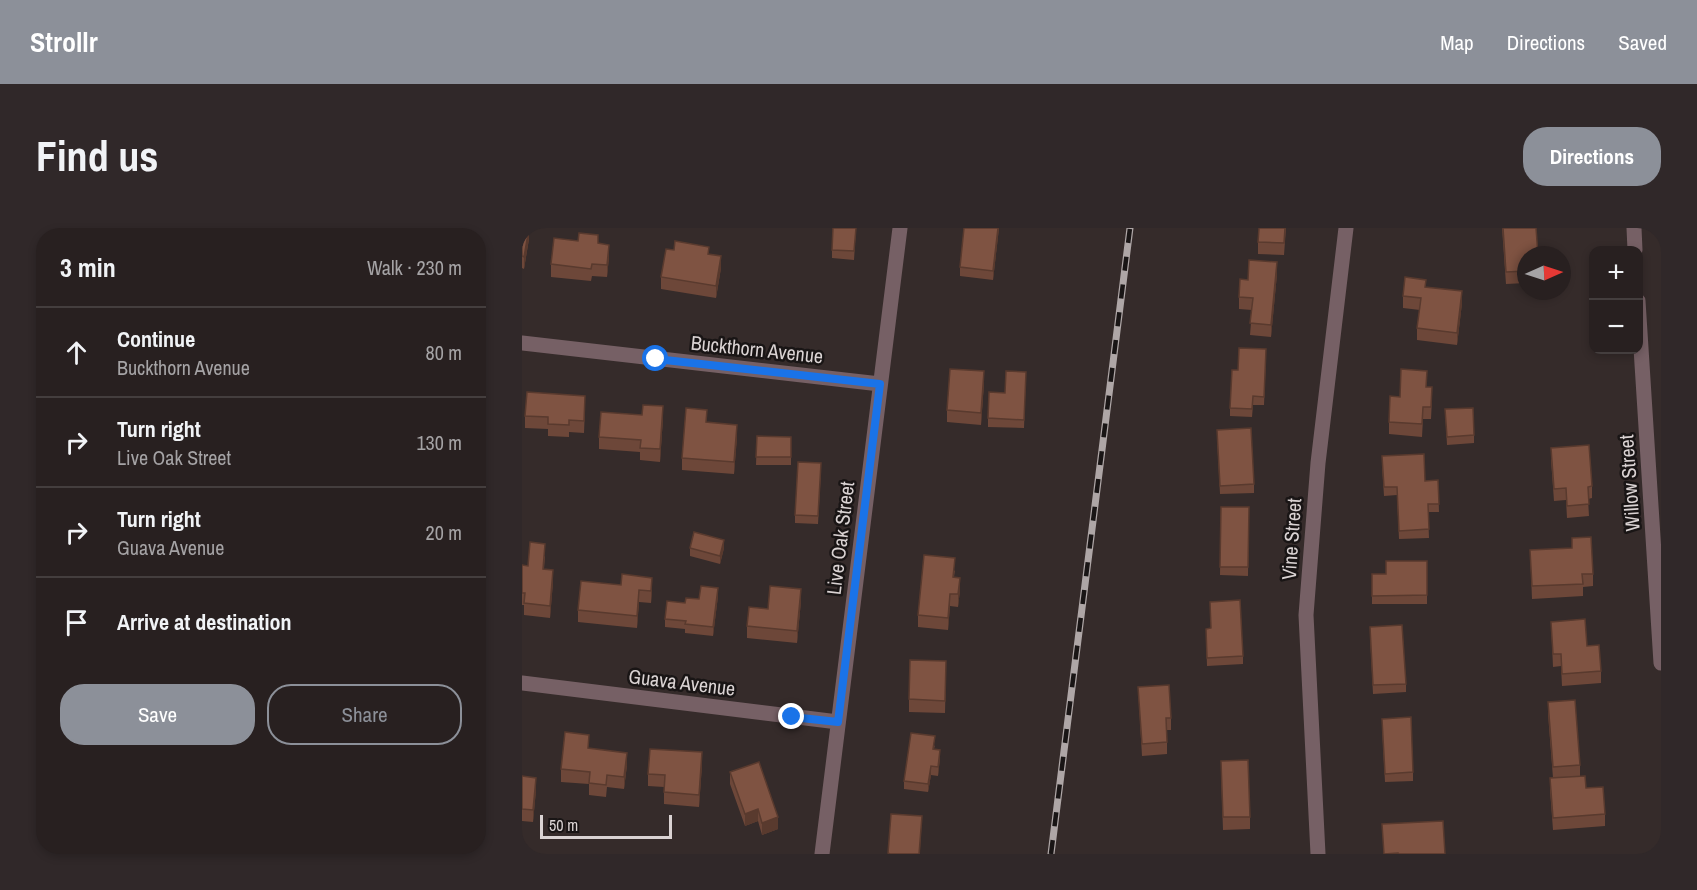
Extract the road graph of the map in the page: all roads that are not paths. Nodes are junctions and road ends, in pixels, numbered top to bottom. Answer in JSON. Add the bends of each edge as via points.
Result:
{"nodes":[{"id":1,"x":900,"y":228,"type":"edge"},
{"id":2,"x":1346,"y":228,"type":"edge"},
{"id":3,"x":1634,"y":228,"type":"edge"},
{"id":4,"x":1635,"y":246,"type":"edge"},
{"id":5,"x":522,"y":344,"type":"edge"},
{"id":6,"x":1642,"y":354,"type":"edge"},
{"id":7,"x":880,"y":384,"type":"junction"},
{"id":8,"x":1656,"y":517,"type":"edge"},
{"id":9,"x":1661,"y":663,"type":"edge"},
{"id":10,"x":522,"y":684,"type":"edge"},
{"id":11,"x":838,"y":722,"type":"junction"},
{"id":12,"x":822,"y":854,"type":"edge"},
{"id":13,"x":1318,"y":854,"type":"edge"}],
"edges":[{"from":1,"to":7,"type":"street","name":"Live Oak Street"},
{"from":2,"to":13,"type":"street","name":"Vine Street","via":[[1318,463],[1306,615]]},
{"from":3,"to":4,"type":"street"},
{"from":5,"to":7,"type":"street","name":"Buckthorn Avenue"},
{"from":6,"to":8,"type":"street","name":"Willow Street"},
{"from":7,"to":11,"type":"street","name":"Live Oak Street"},
{"from":8,"to":9,"type":"street","name":"Willow Street"},
{"from":10,"to":11,"type":"street","name":"Guava Avenue"},
{"from":11,"to":12,"type":"street","name":"Live Oak Street"}]}
